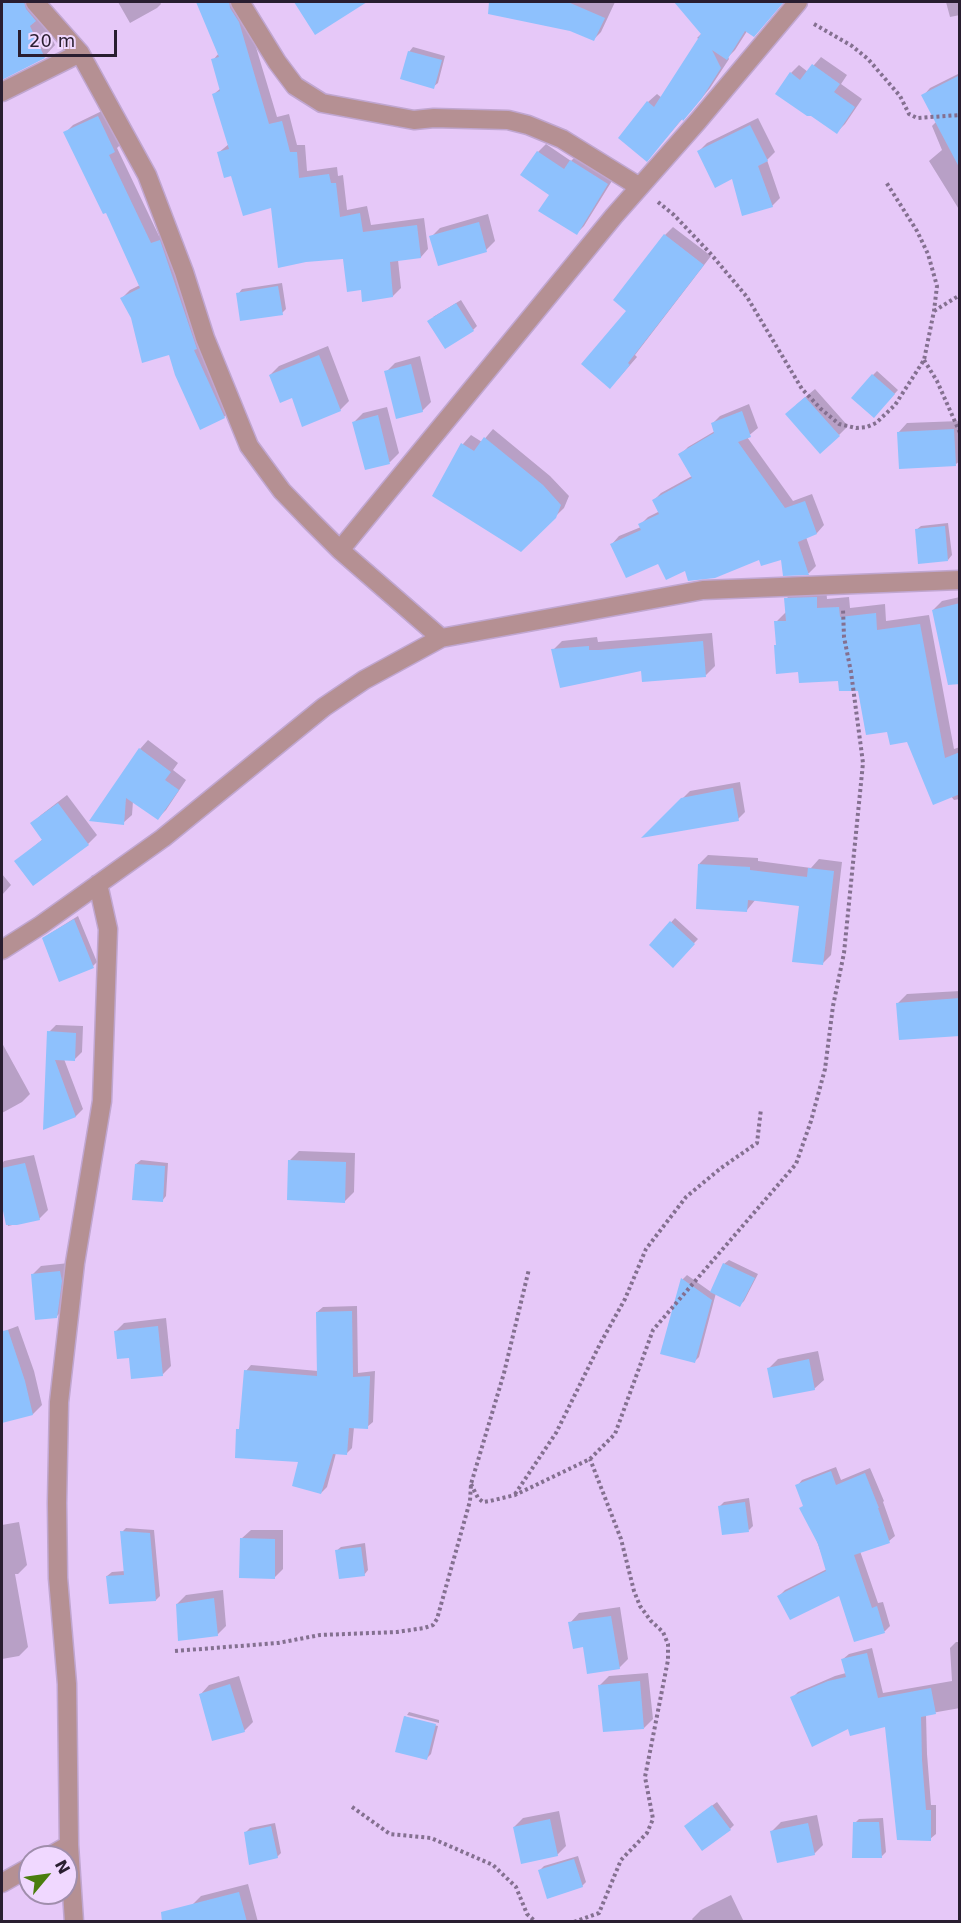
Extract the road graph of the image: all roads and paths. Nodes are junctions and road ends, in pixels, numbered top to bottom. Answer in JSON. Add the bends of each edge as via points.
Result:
{"nodes":[{"id":1,"x":35,"y":2,"type":"edge"},
{"id":2,"x":240,"y":2,"type":"edge"},
{"id":3,"x":795,"y":6,"type":"edge"},
{"id":4,"x":80,"y":53,"type":"junction"},
{"id":5,"x":2,"y":92,"type":"edge"},
{"id":6,"x":960,"y":116,"type":"edge"},
{"id":7,"x":886,"y":182,"type":"dead end"},
{"id":8,"x":638,"y":186,"type":"junction"},
{"id":9,"x":674,"y":215,"type":"dead end"},
{"id":10,"x":960,"y":295,"type":"edge"},
{"id":11,"x":934,"y":311,"type":"junction"},
{"id":12,"x":924,"y":360,"type":"junction"},
{"id":13,"x":960,"y":433,"type":"edge"},
{"id":14,"x":340,"y":550,"type":"junction"},
{"id":15,"x":960,"y":580,"type":"edge"},
{"id":16,"x":841,"y":584,"type":"junction"},
{"id":17,"x":441,"y":638,"type":"junction"},
{"id":18,"x":98,"y":884,"type":"junction"},
{"id":19,"x":2,"y":950,"type":"edge"},
{"id":20,"x":761,"y":1109,"type":"dead end"},
{"id":21,"x":529,"y":1269,"type":"dead end"},
{"id":22,"x":590,"y":1459,"type":"junction"},
{"id":23,"x":471,"y":1484,"type":"junction"},
{"id":24,"x":515,"y":1495,"type":"junction"},
{"id":25,"x":175,"y":1651,"type":"dead end"},
{"id":26,"x":352,"y":1807,"type":"dead end"},
{"id":27,"x":69,"y":1845,"type":"edge"},
{"id":28,"x":18,"y":1874,"type":"edge"},
{"id":29,"x":2,"y":1883,"type":"edge"},
{"id":30,"x":74,"y":1905,"type":"edge"},
{"id":31,"x":75,"y":1922,"type":"edge"},
{"id":32,"x":536,"y":1922,"type":"edge"},
{"id":33,"x":574,"y":1922,"type":"edge"}],
"edges":[{"from":1,"to":4,"type":"street"},
{"from":2,"to":8,"type":"street","via":[[296,86],[322,103],[414,120],[508,120],[528,125],[562,139]]},
{"from":3,"to":6,"type":"path","via":[[868,59],[900,96],[909,114],[917,118]]},
{"from":3,"to":8,"type":"street"},
{"from":4,"to":5,"type":"street"},
{"from":4,"to":14,"type":"street","via":[[147,175],[205,338],[249,446],[282,491]]},
{"from":7,"to":11,"type":"path","via":[[928,254],[937,286]]},
{"from":8,"to":14,"type":"street"},
{"from":9,"to":12,"type":"path","via":[[747,297],[802,389],[839,424],[855,428],[876,423],[895,405]]},
{"from":10,"to":11,"type":"path"},
{"from":11,"to":12,"type":"path"},
{"from":12,"to":13,"type":"path"},
{"from":14,"to":17,"type":"street"},
{"from":15,"to":16,"type":"street"},
{"from":16,"to":17,"type":"street","via":[[703,590]]},
{"from":16,"to":22,"type":"path","via":[[844,637],[863,763],[844,953],[825,1069],[811,1121],[795,1164],[653,1330],[615,1434]]},
{"from":17,"to":18,"type":"street","via":[[324,707],[163,838]]},
{"from":18,"to":19,"type":"street"},
{"from":18,"to":27,"type":"street","via":[[108,929],[102,1101],[75,1263],[59,1402],[58,1578],[67,1684]]},
{"from":20,"to":24,"type":"path","via":[[757,1143],[686,1197],[646,1249],[625,1299],[556,1433]]},
{"from":21,"to":23,"type":"path"},
{"from":22,"to":24,"type":"path"},
{"from":22,"to":33,"type":"path","via":[[621,1539],[634,1591],[640,1606],[663,1632],[668,1660],[645,1777],[653,1819],[646,1833],[621,1860],[599,1913]]},
{"from":23,"to":24,"type":"path","via":[[483,1502]]},
{"from":23,"to":25,"type":"path","via":[[470,1501],[433,1625],[397,1632],[320,1635],[278,1643]]},
{"from":26,"to":32,"type":"path","via":[[390,1834],[431,1838],[493,1865],[516,1887],[527,1914]]},
{"from":28,"to":29,"type":"street"},
{"from":30,"to":31,"type":"street"}]}
